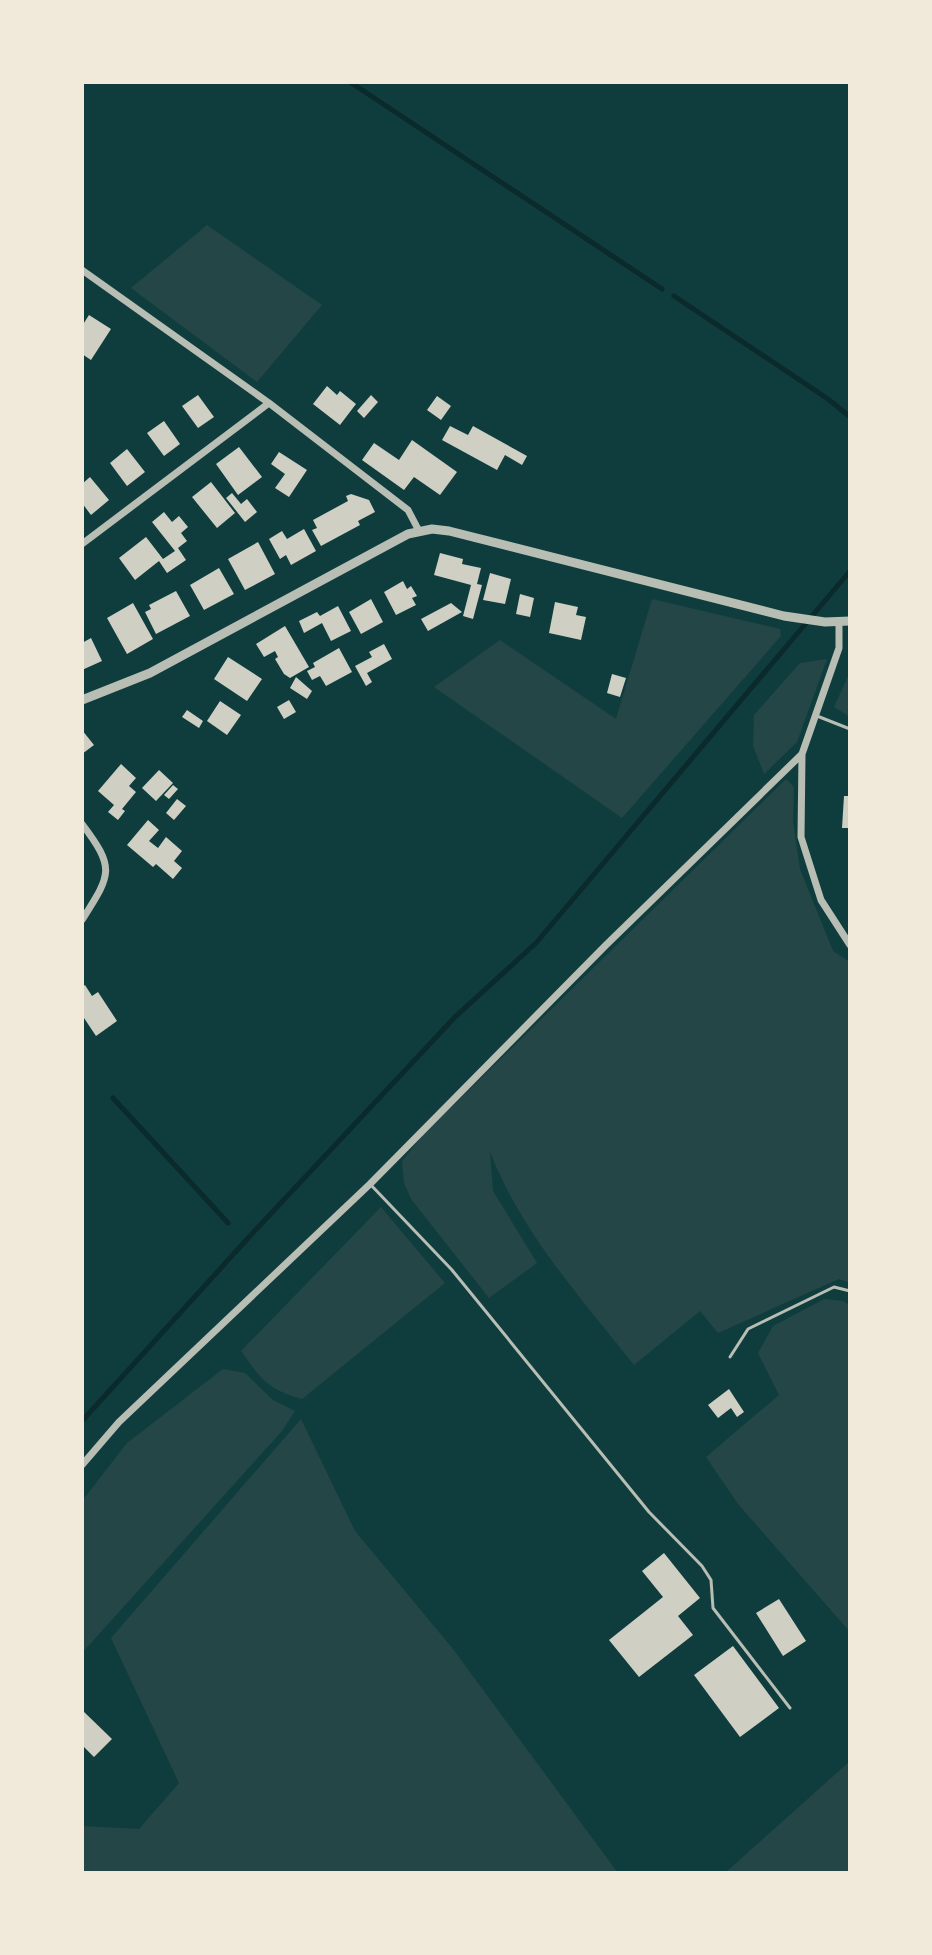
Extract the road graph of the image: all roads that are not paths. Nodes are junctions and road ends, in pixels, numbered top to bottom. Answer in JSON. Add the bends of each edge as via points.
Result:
{"nodes":[{"id":1,"x":82,"y":270,"type":"edge"},
{"id":2,"x":269,"y":403,"type":"junction"},
{"id":3,"x":419,"y":531,"type":"junction"},
{"id":4,"x":82,"y":544,"type":"edge"},
{"id":5,"x":845,"y":622,"type":"edge"},
{"id":6,"x":82,"y":700,"type":"edge"},
{"id":7,"x":817,"y":716,"type":"junction"},
{"id":8,"x":850,"y":729,"type":"edge"},
{"id":9,"x":802,"y":754,"type":"junction"},
{"id":10,"x":82,"y":824,"type":"edge"},
{"id":11,"x":82,"y":920,"type":"edge"},
{"id":12,"x":850,"y":945,"type":"edge"},
{"id":13,"x":370,"y":1184,"type":"junction"},
{"id":14,"x":850,"y":1291,"type":"edge"},
{"id":15,"x":730,"y":1357,"type":"dead end"},
{"id":16,"x":82,"y":1465,"type":"edge"},
{"id":17,"x":790,"y":1708,"type":"dead end"}],
"edges":[{"from":1,"to":2,"type":"street"},
{"from":2,"to":3,"type":"street","via":[[408,510]]},
{"from":2,"to":4,"type":"street"},
{"from":3,"to":5,"type":"street","via":[[449,531],[784,616]]},
{"from":3,"to":6,"type":"street","via":[[150,673]]},
{"from":5,"to":7,"type":"street"},
{"from":7,"to":8,"type":"lane"},
{"from":7,"to":9,"type":"street"},
{"from":9,"to":12,"type":"street","via":[[801,837],[821,900]]},
{"from":9,"to":13,"type":"street"},
{"from":10,"to":11,"type":"street","via":[[104,853],[105,883]]},
{"from":13,"to":16,"type":"street","via":[[119,1422]]},
{"from":13,"to":17,"type":"lane","via":[[452,1270],[639,1500],[702,1566],[711,1580],[713,1608]]},
{"from":14,"to":15,"type":"lane","via":[[834,1287],[748,1329]]}]}
